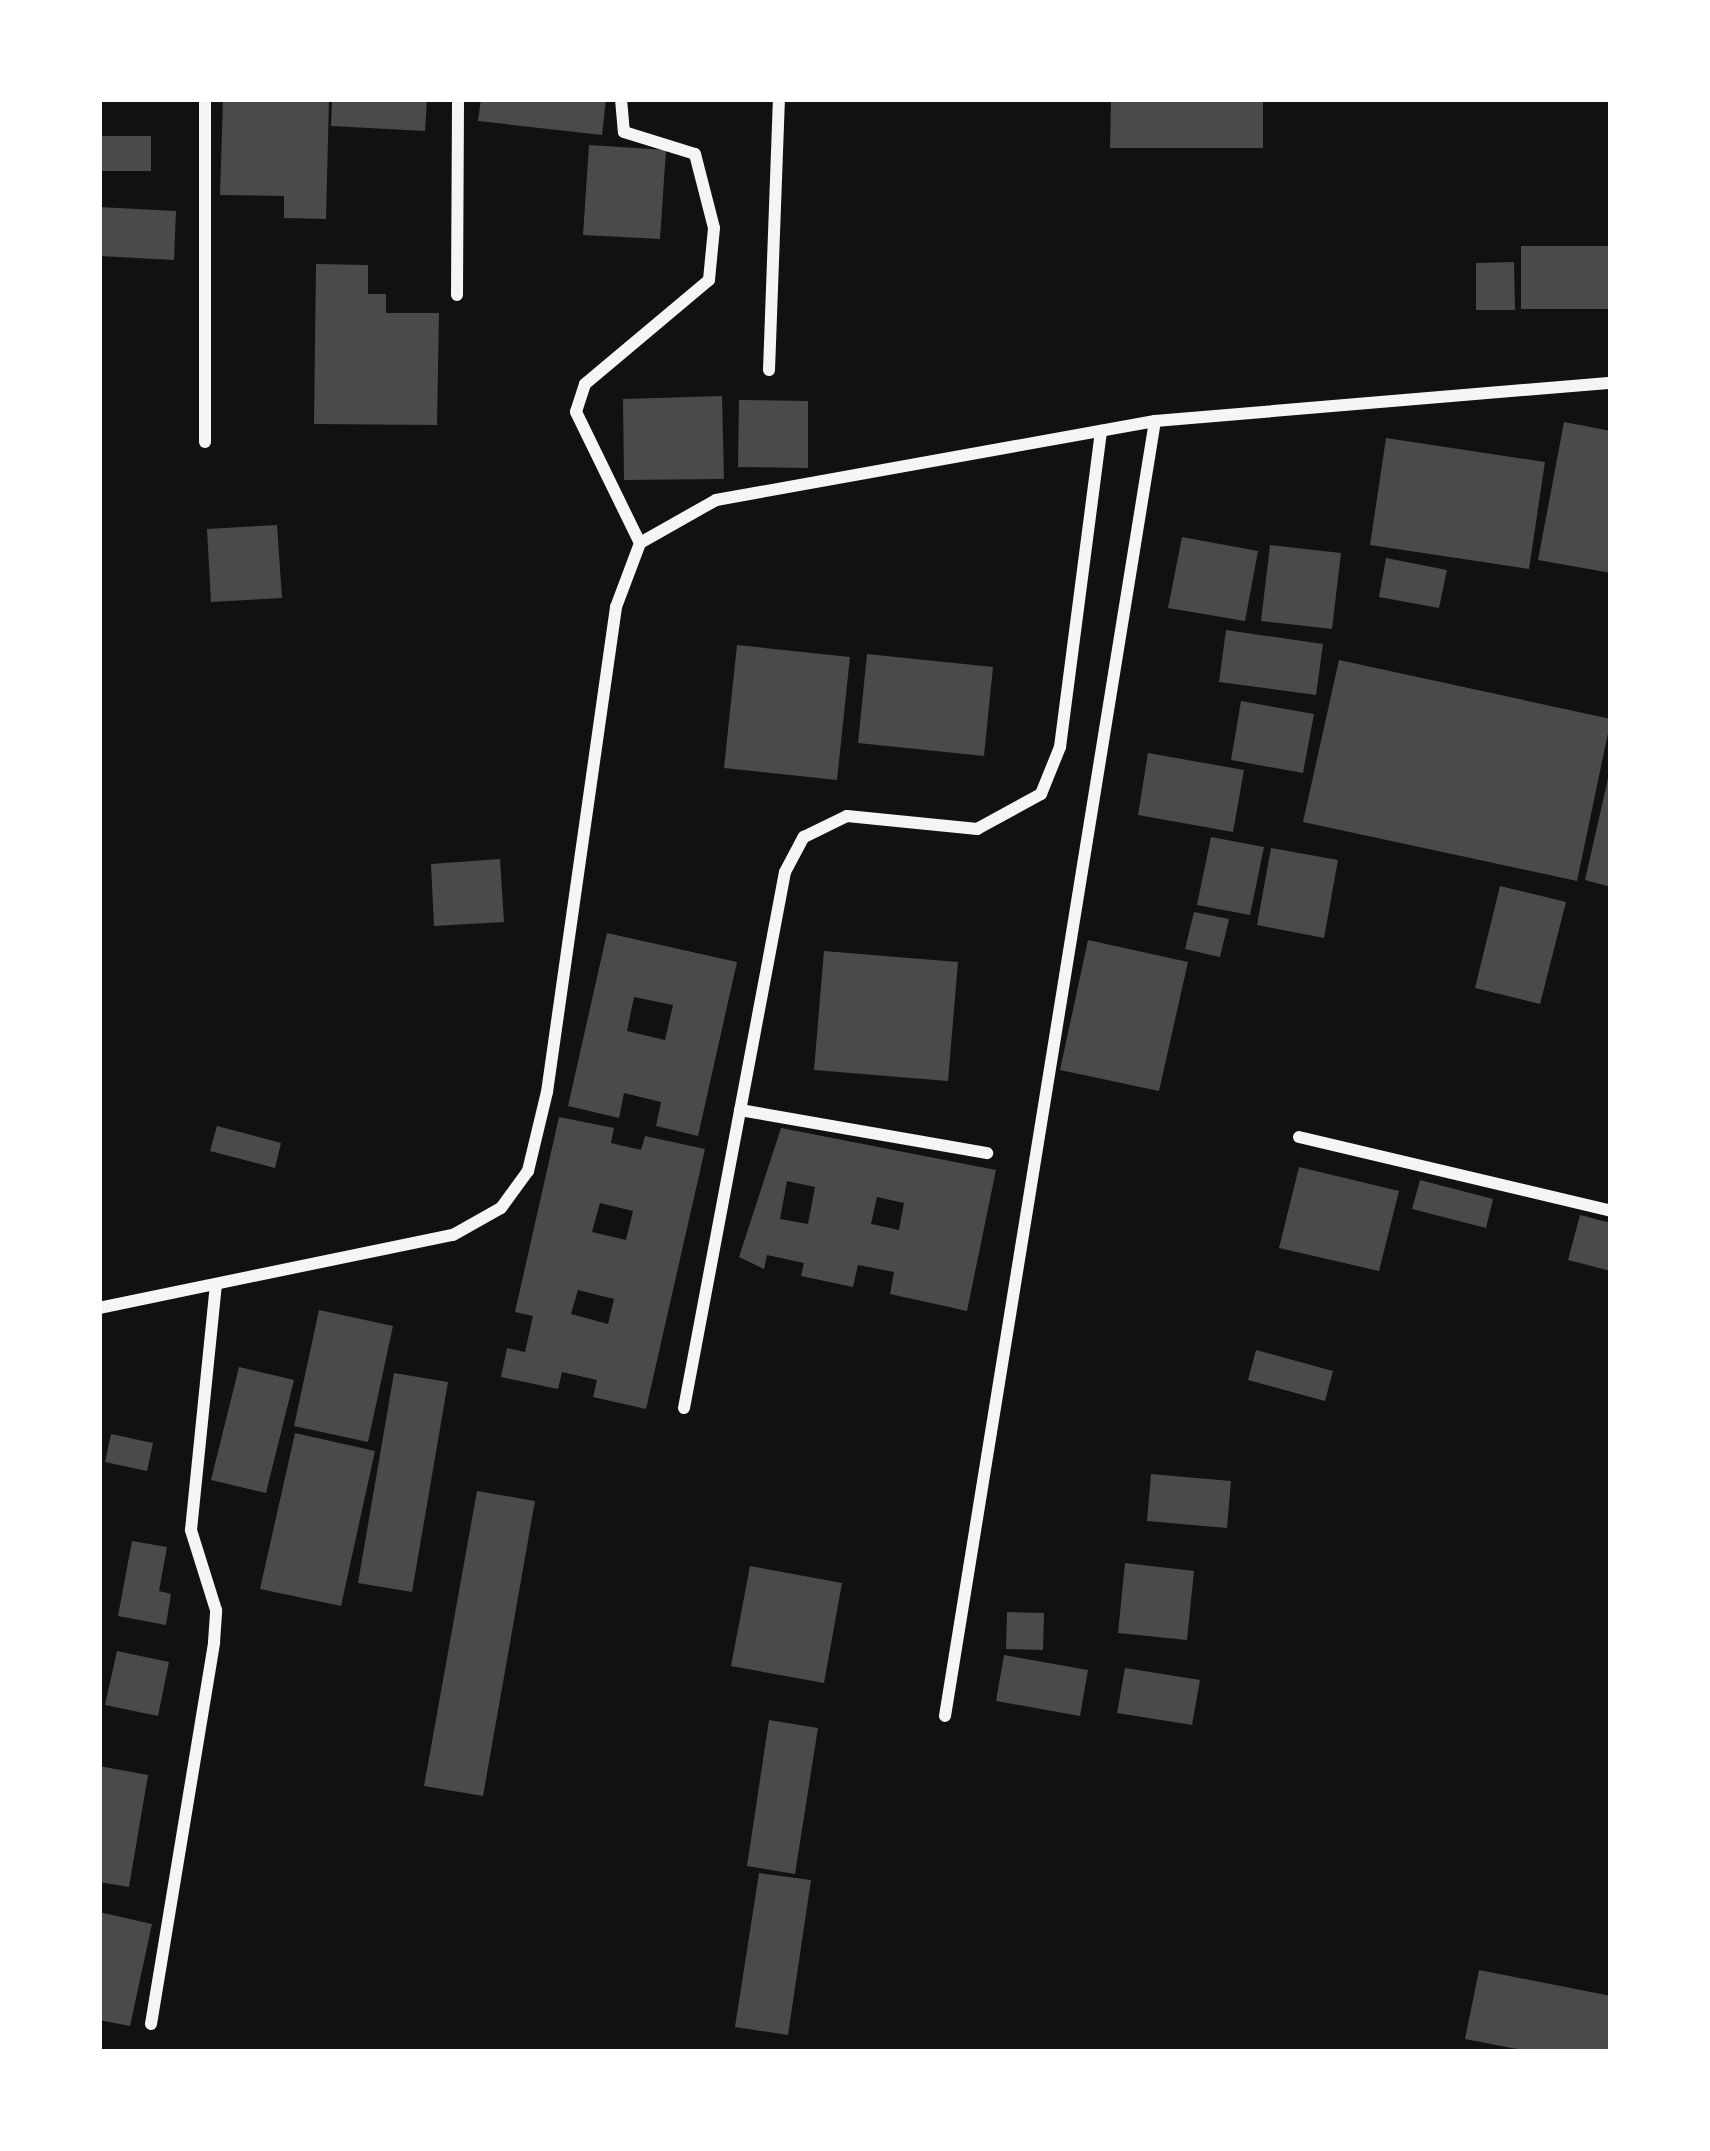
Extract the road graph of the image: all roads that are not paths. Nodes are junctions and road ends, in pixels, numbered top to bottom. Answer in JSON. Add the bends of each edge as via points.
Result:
{"nodes":[{"id":1,"x":205,"y":99,"type":"edge"},
{"id":2,"x":458,"y":99,"type":"edge"},
{"id":3,"x":621,"y":99,"type":"edge"},
{"id":4,"x":779,"y":99,"type":"edge"},
{"id":5,"x":458,"y":295,"type":"dead end"},
{"id":6,"x":769,"y":370,"type":"dead end"},
{"id":7,"x":1611,"y":383,"type":"edge"},
{"id":8,"x":1155,"y":421,"type":"junction"},
{"id":9,"x":1101,"y":431,"type":"junction"},
{"id":10,"x":205,"y":442,"type":"dead end"},
{"id":11,"x":640,"y":543,"type":"junction"},
{"id":12,"x":740,"y":1110,"type":"junction"},
{"id":13,"x":1299,"y":1137,"type":"dead end"},
{"id":14,"x":987,"y":1153,"type":"dead end"},
{"id":15,"x":1611,"y":1211,"type":"edge"},
{"id":16,"x":216,"y":1284,"type":"junction"},
{"id":17,"x":99,"y":1308,"type":"edge"},
{"id":18,"x":684,"y":1408,"type":"dead end"},
{"id":19,"x":945,"y":1716,"type":"dead end"},
{"id":20,"x":151,"y":2024,"type":"dead end"}],
"edges":[{"from":1,"to":10,"type":"street"},
{"from":2,"to":5,"type":"street"},
{"from":3,"to":11,"type":"street","via":[[624,132],[695,154],[714,227],[709,280],[585,384],[576,412]]},
{"from":4,"to":6,"type":"street"},
{"from":7,"to":8,"type":"street"},
{"from":8,"to":9,"type":"street"},
{"from":8,"to":19,"type":"street"},
{"from":9,"to":11,"type":"street","via":[[716,500]]},
{"from":9,"to":12,"type":"street","via":[[1060,747],[1041,794],[977,829],[847,816],[804,837],[784,872]]},
{"from":11,"to":16,"type":"street","via":[[616,607],[547,1092],[528,1171],[501,1208],[453,1235]]},
{"from":12,"to":14,"type":"street"},
{"from":12,"to":18,"type":"street"},
{"from":13,"to":15,"type":"street"},
{"from":16,"to":17,"type":"street"},
{"from":16,"to":20,"type":"street","via":[[191,1530],[216,1610],[214,1642]]}]}
